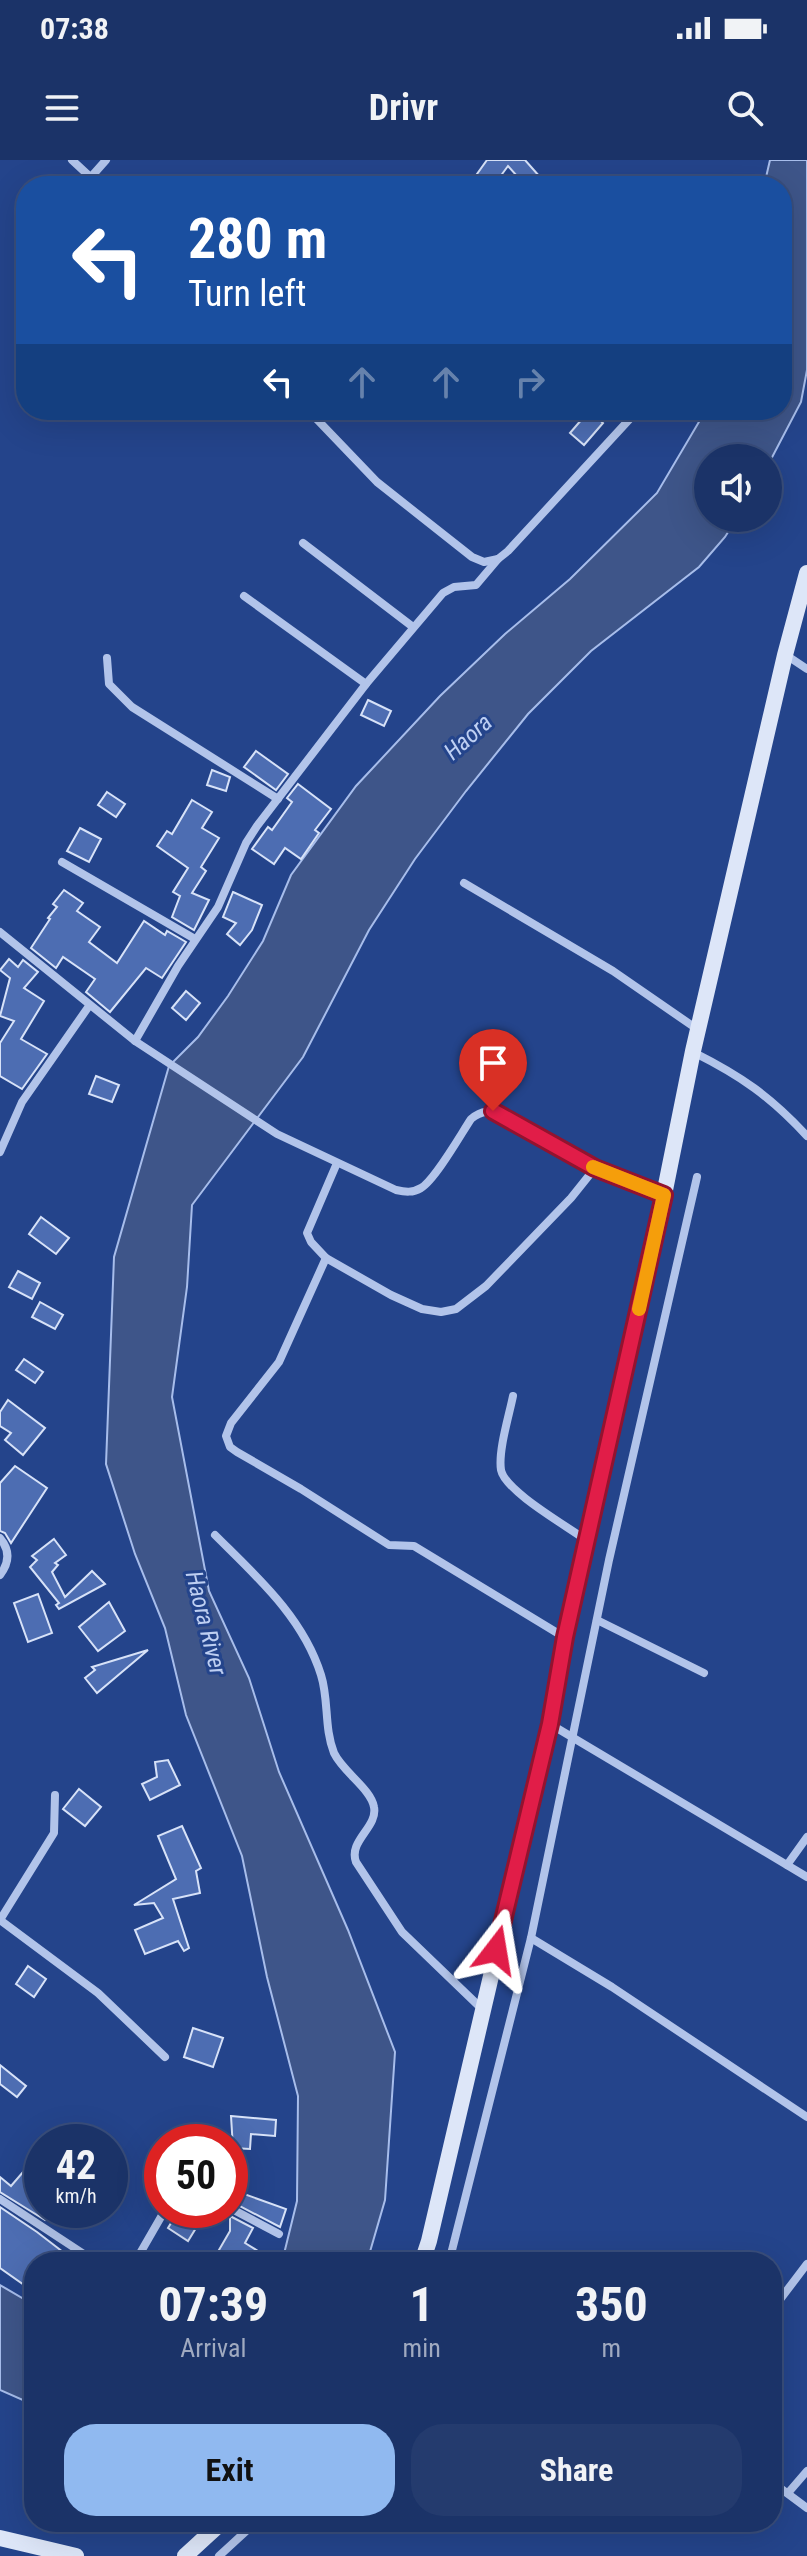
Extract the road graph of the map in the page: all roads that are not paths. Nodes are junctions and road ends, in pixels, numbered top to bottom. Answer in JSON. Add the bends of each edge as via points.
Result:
{"nodes":[{"id":1,"x":72,"y":160,"type":"edge"},
{"id":2,"x":106,"y":160,"type":"edge"},
{"id":3,"x":90,"y":176,"type":"edge"},
{"id":4,"x":92,"y":176,"type":"edge"},
{"id":5,"x":318,"y":420,"type":"edge"},
{"id":6,"x":629,"y":420,"type":"edge"},
{"id":7,"x":303,"y":543,"type":"dead end"},
{"id":8,"x":498,"y":559,"type":"junction"},
{"id":9,"x":807,"y":573,"type":"edge"},
{"id":10,"x":244,"y":596,"type":"dead end"},
{"id":11,"x":413,"y":627,"type":"junction"},
{"id":12,"x":785,"y":655,"type":"junction"},
{"id":13,"x":107,"y":658,"type":"dead end"},
{"id":14,"x":807,"y":669,"type":"edge"},
{"id":15,"x":366,"y":684,"type":"junction"},
{"id":16,"x":278,"y":799,"type":"junction"},
{"id":17,"x":62,"y":862,"type":"dead end"},
{"id":18,"x":464,"y":883,"type":"dead end"},
{"id":19,"x":0,"y":932,"type":"edge"},
{"id":20,"x":195,"y":939,"type":"junction"},
{"id":21,"x":89,"y":1006,"type":"junction"},
{"id":22,"x":698,"y":1030,"type":"junction"},
{"id":23,"x":135,"y":1041,"type":"junction"},
{"id":24,"x":693,"y":1051,"type":"junction"},
{"id":25,"x":807,"y":1136,"type":"edge"},
{"id":26,"x":0,"y":1152,"type":"edge"},
{"id":27,"x":337,"y":1163,"type":"junction"},
{"id":28,"x":595,"y":1168,"type":"junction"},
{"id":29,"x":697,"y":1177,"type":"dead end"},
{"id":30,"x":664,"y":1195,"type":"junction"},
{"id":31,"x":326,"y":1258,"type":"junction"},
{"id":32,"x":513,"y":1396,"type":"dead end"},
{"id":33,"x":215,"y":1535,"type":"dead end"},
{"id":34,"x":0,"y":1538,"type":"edge"},
{"id":35,"x":587,"y":1540,"type":"junction"},
{"id":36,"x":0,"y":1575,"type":"edge"},
{"id":37,"x":597,"y":1620,"type":"junction"},
{"id":38,"x":565,"y":1637,"type":"junction"},
{"id":39,"x":704,"y":1673,"type":"dead end"},
{"id":40,"x":550,"y":1724,"type":"junction"},
{"id":41,"x":573,"y":1739,"type":"junction"},
{"id":42,"x":55,"y":1795,"type":"dead end"},
{"id":43,"x":807,"y":1837,"type":"edge"},
{"id":44,"x":787,"y":1865,"type":"junction"},
{"id":45,"x":807,"y":1877,"type":"edge"},
{"id":46,"x":0,"y":1920,"type":"edge"},
{"id":47,"x":531,"y":1938,"type":"junction"},
{"id":48,"x":482,"y":2009,"type":"junction"},
{"id":49,"x":165,"y":2057,"type":"dead end"},
{"id":50,"x":807,"y":2117,"type":"edge"},
{"id":51,"x":0,"y":2199,"type":"edge"},
{"id":52,"x":248,"y":2218,"type":"edge"},
{"id":53,"x":155,"y":2228,"type":"edge"},
{"id":54,"x":279,"y":2234,"type":"dead end"},
{"id":55,"x":81,"y":2252,"type":"edge"},
{"id":56,"x":141,"y":2252,"type":"edge"},
{"id":57,"x":425,"y":2252,"type":"edge"},
{"id":58,"x":454,"y":2252,"type":"edge"},
{"id":59,"x":807,"y":2264,"type":"edge"},
{"id":60,"x":782,"y":2297,"type":"edge"},
{"id":61,"x":807,"y":2471,"type":"edge"},
{"id":62,"x":782,"y":2489,"type":"edge"},
{"id":63,"x":788,"y":2493,"type":"junction"},
{"id":64,"x":807,"y":2508,"type":"edge"},
{"id":65,"x":211,"y":2532,"type":"edge"},
{"id":66,"x":245,"y":2532,"type":"edge"},
{"id":67,"x":0,"y":2538,"type":"edge"},
{"id":68,"x":76,"y":2556,"type":"edge"},
{"id":69,"x":185,"y":2556,"type":"edge"},
{"id":70,"x":219,"y":2556,"type":"edge"}],
"edges":[{"from":1,"to":3,"type":"street"},
{"from":2,"to":4,"type":"street"},
{"from":5,"to":8,"type":"street","via":[[377,482],[472,557],[484,562]]},
{"from":6,"to":8,"type":"street"},
{"from":7,"to":11,"type":"street"},
{"from":8,"to":11,"type":"street","via":[[476,585],[443,593]]},
{"from":9,"to":12,"type":"main road"},
{"from":10,"to":15,"type":"street"},
{"from":11,"to":15,"type":"street"},
{"from":12,"to":14,"type":"street"},
{"from":12,"to":22,"type":"main road"},
{"from":13,"to":16,"type":"street","via":[[109,684],[132,707]]},
{"from":15,"to":16,"type":"street"},
{"from":16,"to":20,"type":"street","via":[[246,843],[218,907]]},
{"from":17,"to":20,"type":"street"},
{"from":18,"to":22,"type":"street","via":[[613,971]]},
{"from":19,"to":21,"type":"street"},
{"from":20,"to":23,"type":"street"},
{"from":21,"to":23,"type":"street"},
{"from":21,"to":26,"type":"street","via":[[22,1102]]},
{"from":22,"to":24,"type":"main road"},
{"from":23,"to":27,"type":"street","via":[[277,1134]]},
{"from":24,"to":25,"type":"street","via":[[755,1086]]},
{"from":24,"to":30,"type":"main road"},
{"from":27,"to":28,"type":"street","via":[[396,1190],[420,1189],[471,1119],[486,1111],[503,1115]]},
{"from":27,"to":31,"type":"street","via":[[307,1233]]},
{"from":28,"to":30,"type":"street"},
{"from":28,"to":31,"type":"street","via":[[486,1286],[456,1309],[422,1309]]},
{"from":29,"to":37,"type":"street"},
{"from":30,"to":35,"type":"main road"},
{"from":31,"to":38,"type":"street","via":[[283,1354],[231,1423],[226,1441],[389,1545],[414,1546]]},
{"from":32,"to":35,"type":"street","via":[[500,1463],[503,1476]]},
{"from":33,"to":48,"type":"street","via":[[290,1614],[312,1653],[322,1677],[329,1739],[374,1806],[355,1851],[356,1862],[402,1932]]},
{"from":34,"to":36,"type":"street","via":[[8,1558]]},
{"from":35,"to":38,"type":"main road"},
{"from":37,"to":39,"type":"street"},
{"from":37,"to":41,"type":"street"},
{"from":38,"to":40,"type":"main road"},
{"from":40,"to":41,"type":"street"},
{"from":40,"to":48,"type":"main road"},
{"from":41,"to":44,"type":"street"},
{"from":41,"to":47,"type":"street"},
{"from":42,"to":46,"type":"street","via":[[54,1833]]},
{"from":43,"to":44,"type":"street"},
{"from":44,"to":45,"type":"street"},
{"from":46,"to":49,"type":"street","via":[[98,1993]]},
{"from":47,"to":50,"type":"street"},
{"from":47,"to":58,"type":"street"},
{"from":48,"to":57,"type":"main road"},
{"from":51,"to":55,"type":"street"},
{"from":52,"to":54,"type":"street"},
{"from":53,"to":56,"type":"street"},
{"from":59,"to":60,"type":"street"},
{"from":61,"to":63,"type":"street"},
{"from":62,"to":63,"type":"street"},
{"from":63,"to":64,"type":"street"},
{"from":65,"to":69,"type":"main road"},
{"from":66,"to":70,"type":"street"},
{"from":67,"to":68,"type":"main road"}]}
